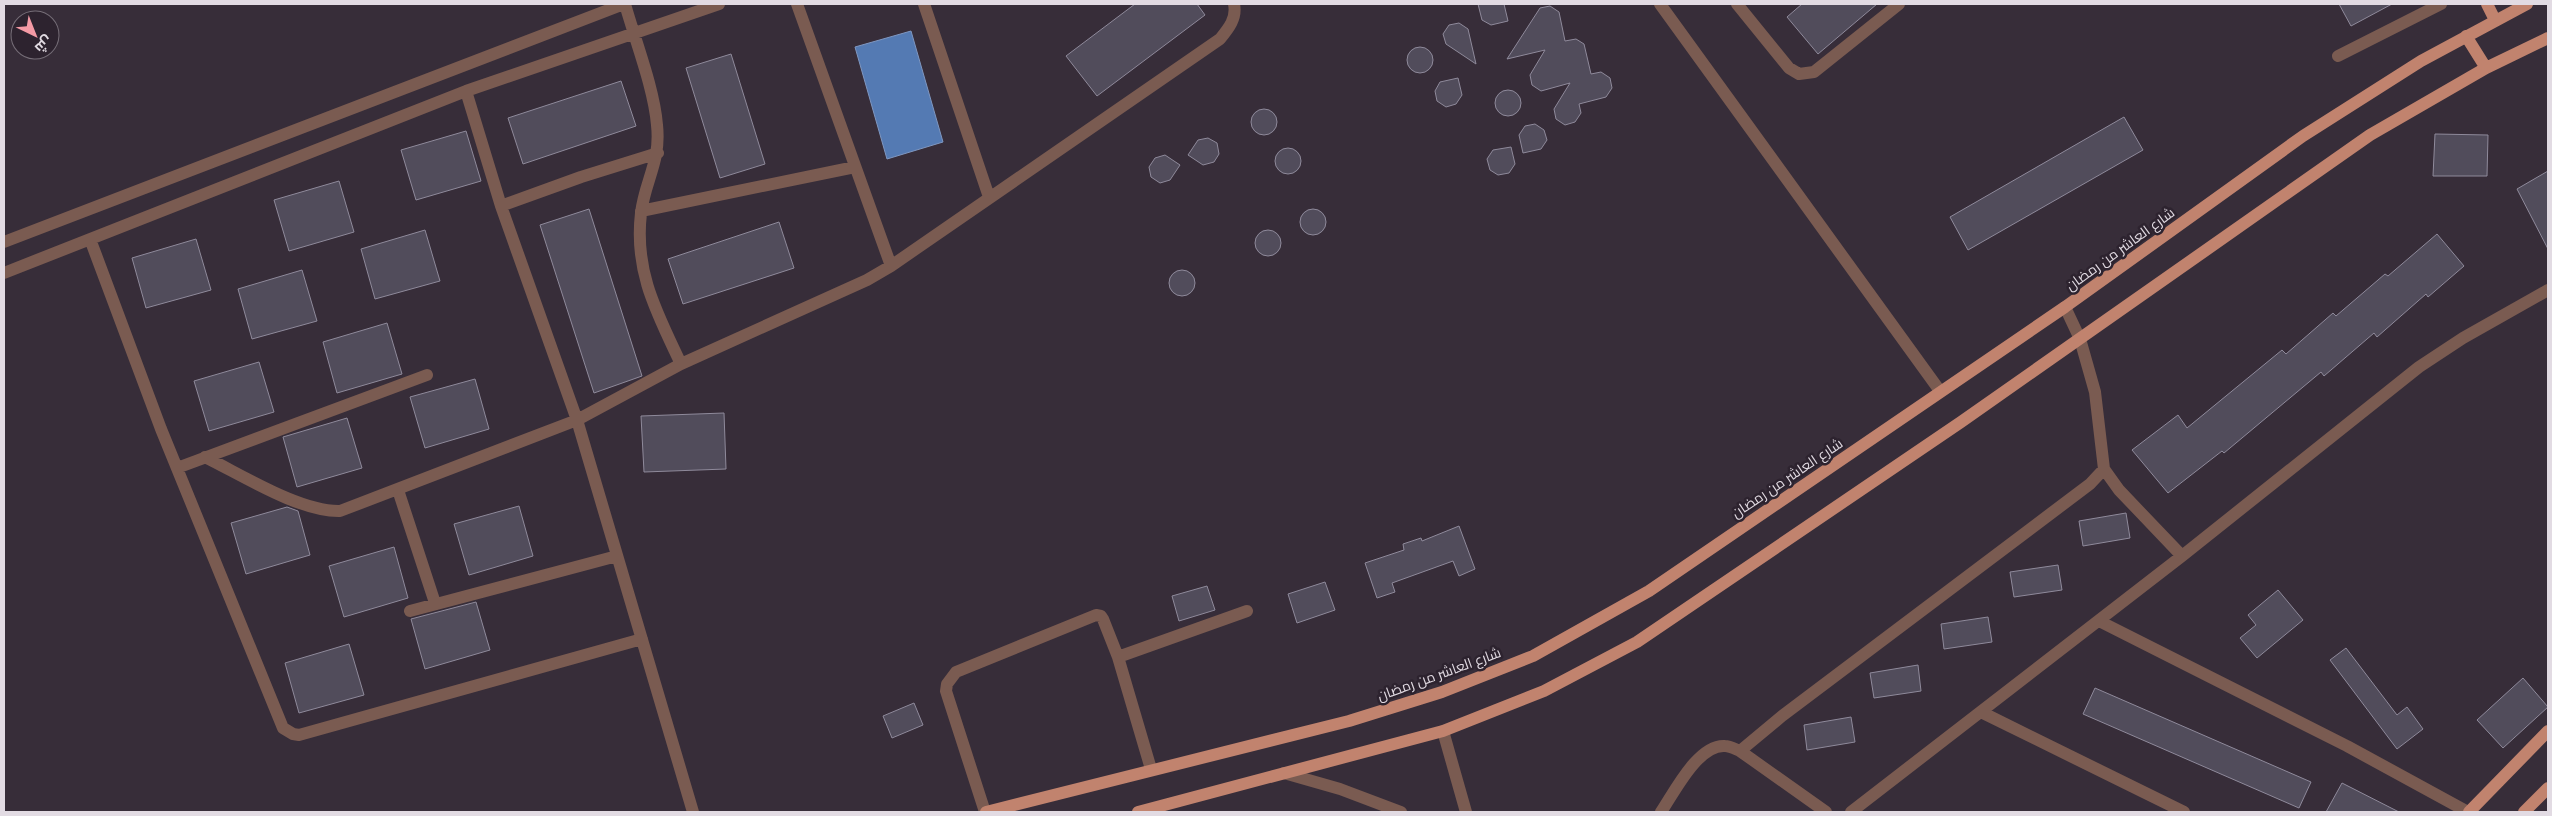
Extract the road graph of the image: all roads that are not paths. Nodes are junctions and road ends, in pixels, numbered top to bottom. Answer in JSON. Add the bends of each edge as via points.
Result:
{"nodes":[{"id":1,"x":624,"y":4,"type":"edge"},
{"id":2,"x":719,"y":4,"type":"edge"},
{"id":3,"x":797,"y":4,"type":"edge"},
{"id":4,"x":924,"y":4,"type":"edge"},
{"id":5,"x":1234,"y":4,"type":"edge"},
{"id":6,"x":1660,"y":4,"type":"edge"},
{"id":7,"x":1737,"y":4,"type":"edge"},
{"id":8,"x":1899,"y":4,"type":"edge"},
{"id":9,"x":2441,"y":4,"type":"edge"},
{"id":10,"x":2487,"y":4,"type":"edge"},
{"id":11,"x":2527,"y":4,"type":"edge"},
{"id":12,"x":2495,"y":20,"type":"junction"},
{"id":13,"x":632,"y":32,"type":"junction"},
{"id":14,"x":2466,"y":36,"type":"junction"},
{"id":15,"x":2548,"y":38,"type":"edge"},
{"id":16,"x":2338,"y":56,"type":"dead end"},
{"id":17,"x":2486,"y":68,"type":"junction"},
{"id":18,"x":466,"y":91,"type":"junction"},
{"id":19,"x":658,"y":153,"type":"junction"},
{"id":20,"x":855,"y":167,"type":"junction"},
{"id":21,"x":989,"y":197,"type":"junction"},
{"id":22,"x":501,"y":206,"type":"junction"},
{"id":23,"x":641,"y":212,"type":"junction"},
{"id":24,"x":90,"y":239,"type":"junction"},
{"id":25,"x":4,"y":242,"type":"edge"},
{"id":26,"x":891,"y":266,"type":"junction"},
{"id":27,"x":4,"y":273,"type":"edge"},
{"id":28,"x":2548,"y":290,"type":"edge"},
{"id":29,"x":2065,"y":307,"type":"junction"},
{"id":30,"x":2080,"y":339,"type":"junction"},
{"id":31,"x":681,"y":364,"type":"junction"},
{"id":32,"x":428,"y":375,"type":"dead end"},
{"id":33,"x":1940,"y":391,"type":"junction"},
{"id":34,"x":577,"y":420,"type":"junction"},
{"id":35,"x":205,"y":457,"type":"junction"},
{"id":36,"x":177,"y":468,"type":"junction"},
{"id":37,"x":2104,"y":469,"type":"junction"},
{"id":38,"x":398,"y":490,"type":"junction"},
{"id":39,"x":617,"y":556,"type":"junction"},
{"id":40,"x":2182,"y":556,"type":"junction"},
{"id":41,"x":435,"y":604,"type":"junction"},
{"id":42,"x":410,"y":611,"type":"dead end"},
{"id":43,"x":1247,"y":611,"type":"dead end"},
{"id":44,"x":2098,"y":621,"type":"junction"},
{"id":45,"x":642,"y":639,"type":"junction"},
{"id":46,"x":1118,"y":657,"type":"junction"},
{"id":47,"x":1981,"y":712,"type":"junction"},
{"id":48,"x":1443,"y":731,"type":"junction"},
{"id":49,"x":2548,"y":731,"type":"edge"},
{"id":50,"x":1740,"y":751,"type":"junction"},
{"id":51,"x":1151,"y":769,"type":"junction"},
{"id":52,"x":1284,"y":773,"type":"junction"},
{"id":53,"x":2548,"y":788,"type":"edge"},
{"id":54,"x":2527,"y":811,"type":"edge"},
{"id":55,"x":693,"y":812,"type":"edge"},
{"id":56,"x":986,"y":812,"type":"edge"},
{"id":57,"x":1138,"y":812,"type":"edge"},
{"id":58,"x":1401,"y":812,"type":"edge"},
{"id":59,"x":1466,"y":812,"type":"edge"},
{"id":60,"x":1661,"y":812,"type":"edge"},
{"id":61,"x":1826,"y":812,"type":"edge"},
{"id":62,"x":1851,"y":812,"type":"edge"},
{"id":63,"x":2184,"y":812,"type":"edge"},
{"id":64,"x":2469,"y":812,"type":"edge"}],
"edges":[{"from":1,"to":13,"type":"street"},
{"from":1,"to":25,"type":"street"},
{"from":2,"to":13,"type":"street"},
{"from":3,"to":20,"type":"street"},
{"from":4,"to":21,"type":"street"},
{"from":5,"to":21,"type":"street","via":[[1233,21],[1220,39]]},
{"from":6,"to":33,"type":"street"},
{"from":7,"to":8,"type":"street","via":[[1789,68],[1799,74],[1814,72]]},
{"from":9,"to":16,"type":"street"},
{"from":10,"to":12,"type":"main road"},
{"from":11,"to":12,"type":"main road","name":"شارع العاشر من رمضان"},
{"from":12,"to":14,"type":"main road","name":"شارع العاشر من رمضان"},
{"from":13,"to":18,"type":"street"},
{"from":13,"to":19,"type":"street","via":[[657,124]]},
{"from":14,"to":17,"type":"main road"},
{"from":14,"to":29,"type":"main road","name":"شارع العاشر من رمضان","via":[[2303,136]]},
{"from":15,"to":17,"type":"main road"},
{"from":17,"to":30,"type":"main road","via":[[2370,135]]},
{"from":18,"to":22,"type":"street"},
{"from":18,"to":24,"type":"street"},
{"from":19,"to":22,"type":"street","via":[[581,176]]},
{"from":19,"to":23,"type":"street"},
{"from":20,"to":23,"type":"street"},
{"from":20,"to":26,"type":"street"},
{"from":21,"to":26,"type":"street"},
{"from":22,"to":34,"type":"street"},
{"from":23,"to":31,"type":"street","via":[[640,249],[645,280],[651,301]]},
{"from":24,"to":27,"type":"street"},
{"from":24,"to":36,"type":"street"},
{"from":26,"to":31,"type":"street","via":[[867,280]]},
{"from":28,"to":40,"type":"street","via":[[2419,367]]},
{"from":29,"to":30,"type":"street"},
{"from":29,"to":33,"type":"main road","name":"شارع العاشر من رمضان"},
{"from":30,"to":37,"type":"street","via":[[2095,392]]},
{"from":30,"to":48,"type":"main road","via":[[1637,642],[1544,691]]},
{"from":31,"to":34,"type":"street"},
{"from":32,"to":35,"type":"street"},
{"from":33,"to":51,"type":"main road","name":"شارع العاشر من رمضان","via":[[1649,590],[1533,656],[1442,692],[1349,721]]},
{"from":34,"to":38,"type":"street"},
{"from":34,"to":39,"type":"street"},
{"from":35,"to":36,"type":"street"},
{"from":35,"to":38,"type":"street","via":[[304,506],[328,512],[340,512]]},
{"from":36,"to":45,"type":"street","via":[[279,722],[293,734],[299,735]]},
{"from":37,"to":40,"type":"street","via":[[2119,490]]},
{"from":37,"to":50,"type":"street","via":[[2090,484]]},
{"from":38,"to":41,"type":"street"},
{"from":39,"to":41,"type":"street"},
{"from":39,"to":45,"type":"street"},
{"from":40,"to":44,"type":"street"},
{"from":41,"to":42,"type":"street"},
{"from":43,"to":46,"type":"street"},
{"from":44,"to":47,"type":"street"},
{"from":44,"to":64,"type":"street","via":[[2347,746]]},
{"from":45,"to":55,"type":"street"},
{"from":46,"to":51,"type":"street"},
{"from":46,"to":56,"type":"street","via":[[1103,619],[1096,615],[951,676],[946,691]]},
{"from":47,"to":62,"type":"street"},
{"from":47,"to":63,"type":"street"},
{"from":48,"to":52,"type":"main road"},
{"from":48,"to":59,"type":"street"},
{"from":49,"to":64,"type":"main road"},
{"from":50,"to":60,"type":"street","via":[[1719,746],[1698,759],[1690,766]]},
{"from":50,"to":61,"type":"street"},
{"from":51,"to":56,"type":"main road","name":"شارع العاشر من رمضان"},
{"from":52,"to":57,"type":"main road"},
{"from":52,"to":58,"type":"street"},
{"from":53,"to":54,"type":"main road"}]}
